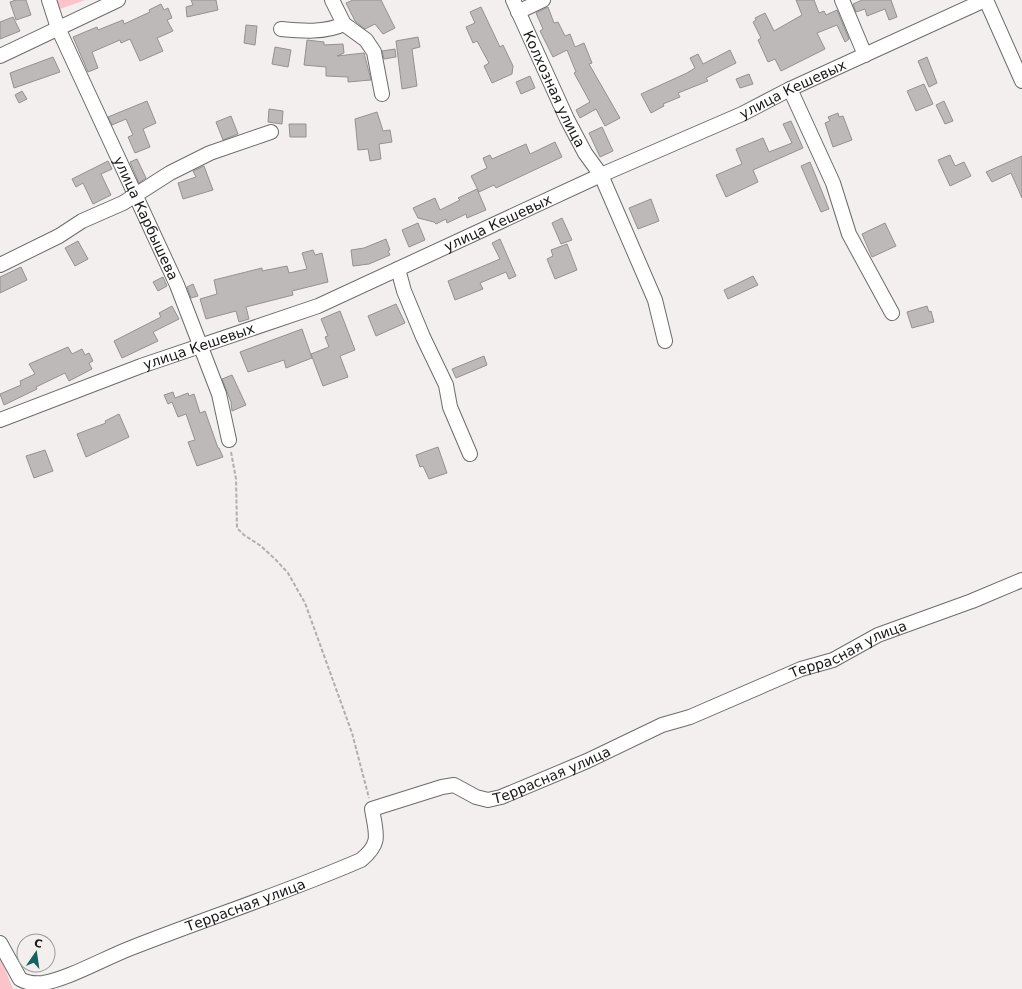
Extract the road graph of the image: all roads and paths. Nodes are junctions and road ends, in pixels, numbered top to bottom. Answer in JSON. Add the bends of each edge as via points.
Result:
{"nodes":[{"id":1,"x":49,"y":0,"type":"edge"},
{"id":2,"x":118,"y":0,"type":"edge"},
{"id":3,"x":332,"y":0,"type":"edge"},
{"id":4,"x":543,"y":0,"type":"edge"},
{"id":5,"x":842,"y":0,"type":"edge"},
{"id":6,"x":986,"y":0,"type":"edge"},
{"id":7,"x":516,"y":6,"type":"edge"},
{"id":8,"x":344,"y":24,"type":"junction"},
{"id":9,"x":58,"y":28,"type":"junction"},
{"id":10,"x":281,"y":29,"type":"dead end"},
{"id":11,"x":865,"y":55,"type":"junction"},
{"id":12,"x":0,"y":56,"type":"edge"},
{"id":13,"x":1022,"y":81,"type":"edge"},
{"id":14,"x":790,"y":89,"type":"junction"},
{"id":15,"x":382,"y":94,"type":"dead end"},
{"id":16,"x":271,"y":132,"type":"dead end"},
{"id":17,"x":601,"y":175,"type":"junction"},
{"id":18,"x":135,"y":195,"type":"junction"},
{"id":19,"x":0,"y":265,"type":"edge"},
{"id":20,"x":398,"y":269,"type":"junction"},
{"id":21,"x":892,"y":312,"type":"dead end"},
{"id":22,"x":665,"y":341,"type":"dead end"},
{"id":23,"x":200,"y":346,"type":"junction"},
{"id":24,"x":0,"y":420,"type":"edge"},
{"id":25,"x":229,"y":440,"type":"joint"},
{"id":26,"x":470,"y":454,"type":"dead end"},
{"id":27,"x":1022,"y":580,"type":"edge"},
{"id":28,"x":372,"y":809,"type":"junction"},
{"id":29,"x":0,"y":943,"type":"edge"}],
"edges":[{"from":1,"to":9,"type":"street","name":"улица Карбышева"},
{"from":2,"to":9,"type":"street"},
{"from":3,"to":8,"type":"street"},
{"from":4,"to":7,"type":"street"},
{"from":5,"to":11,"type":"street"},
{"from":6,"to":11,"type":"street","name":"улица Кешевых"},
{"from":6,"to":13,"type":"street"},
{"from":7,"to":17,"type":"street","name":"Колхозная улица","via":[[567,119],[585,153]]},
{"from":8,"to":10,"type":"street","via":[[325,30]]},
{"from":8,"to":15,"type":"street","via":[[371,46]]},
{"from":9,"to":12,"type":"street"},
{"from":9,"to":18,"type":"street","name":"улица Карбышева"},
{"from":11,"to":14,"type":"street","name":"улица Кешевых"},
{"from":14,"to":17,"type":"street","name":"улица Кешевых","via":[[742,114]]},
{"from":14,"to":21,"type":"street","via":[[833,183],[849,234]]},
{"from":16,"to":18,"type":"street","via":[[210,153],[170,173]]},
{"from":17,"to":20,"type":"street","name":"улица Кешевых"},
{"from":17,"to":22,"type":"street","name":"Колхозная улица","via":[[655,300]]},
{"from":18,"to":19,"type":"street"},
{"from":18,"to":23,"type":"street","name":"улица Карбышева","via":[[172,274]]},
{"from":20,"to":23,"type":"street","name":"улица Кешевых","via":[[318,306]]},
{"from":20,"to":26,"type":"street","via":[[423,337],[446,385],[450,407]]},
{"from":23,"to":24,"type":"street","name":"улица Кешевых","via":[[80,388]]},
{"from":23,"to":25,"type":"street","name":"улица Карбышева","via":[[219,394]]},
{"from":25,"to":28,"type":"path","via":[[236,479],[237,528],[261,546],[288,573],[305,603],[352,733]]},
{"from":27,"to":28,"type":"street","name":"Террасная улица","via":[[878,635],[833,660],[801,669],[690,717],[662,724],[587,761],[501,797],[488,800],[476,797],[454,785]]},
{"from":28,"to":29,"type":"street","name":"Террасная улица","via":[[377,839],[370,852],[361,860],[61,978],[34,984],[20,979]]}]}
